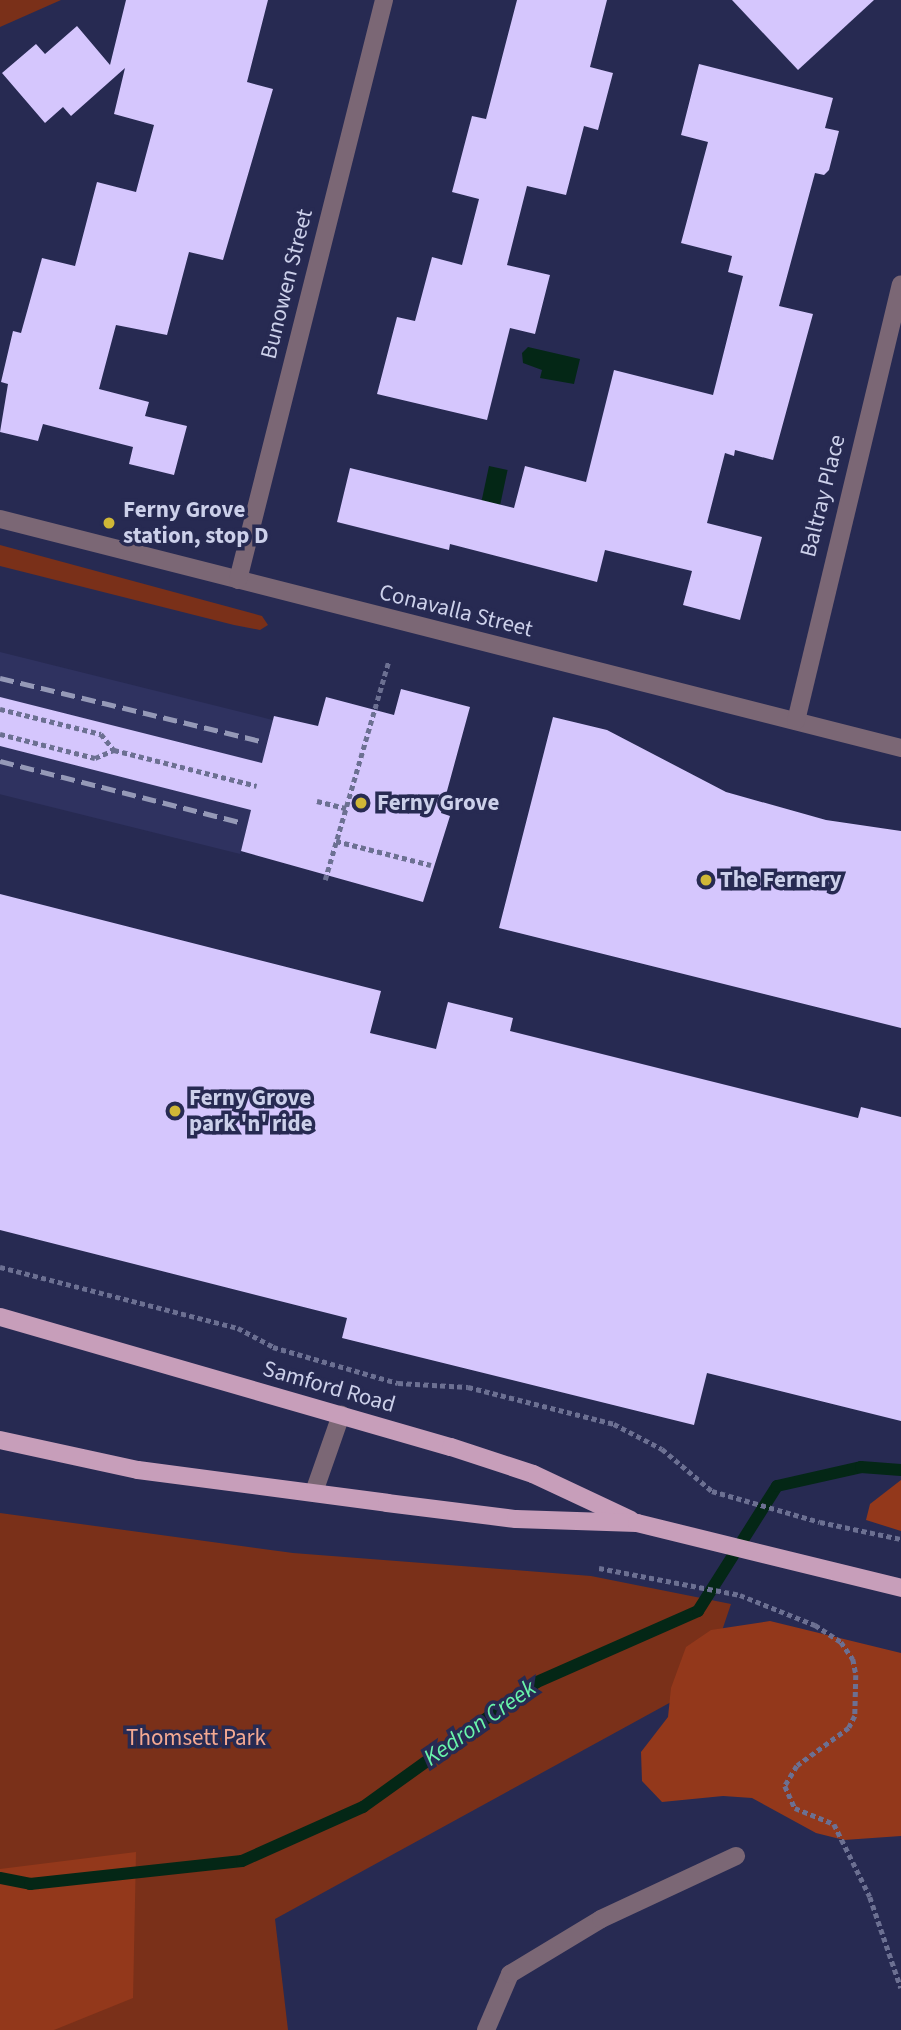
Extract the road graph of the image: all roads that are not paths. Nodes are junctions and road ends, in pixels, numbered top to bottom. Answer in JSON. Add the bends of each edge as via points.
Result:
{"nodes":[{"id":1,"x":384,"y":0,"type":"edge"},
{"id":2,"x":901,"y":284,"type":"edge"},
{"id":3,"x":0,"y":519,"type":"edge"},
{"id":4,"x":238,"y":580,"type":"junction"},
{"id":5,"x":796,"y":721,"type":"junction"},
{"id":6,"x":901,"y":748,"type":"edge"},
{"id":7,"x":0,"y":1317,"type":"edge"},
{"id":8,"x":341,"y":1415,"type":"junction"},
{"id":9,"x":0,"y":1440,"type":"edge"},
{"id":10,"x":314,"y":1492,"type":"junction"},
{"id":11,"x":637,"y":1523,"type":"junction"},
{"id":12,"x":901,"y":1588,"type":"edge"},
{"id":13,"x":736,"y":1856,"type":"dead end"},
{"id":14,"x":486,"y":2030,"type":"edge"}],
"edges":[{"from":1,"to":4,"type":"street","name":"Bunowen Street"},
{"from":2,"to":5,"type":"street","name":"Baltray Place"},
{"from":3,"to":4,"type":"street","name":"Conavalla Street"},
{"from":4,"to":5,"type":"street","name":"Conavalla Street"},
{"from":5,"to":6,"type":"street","name":"Conavalla Street"},
{"from":7,"to":8,"type":"main road","name":"Samford Road"},
{"from":8,"to":10,"type":"street"},
{"from":8,"to":11,"type":"main road","name":"Samford Road","via":[[533,1474]]},
{"from":9,"to":10,"type":"main road","name":"Samford Road","via":[[138,1470]]},
{"from":10,"to":11,"type":"main road","name":"Samford Road","via":[[516,1519]]},
{"from":11,"to":12,"type":"main road","name":"Samford Road"},
{"from":13,"to":14,"type":"street","via":[[601,1919],[510,1974]]}]}
